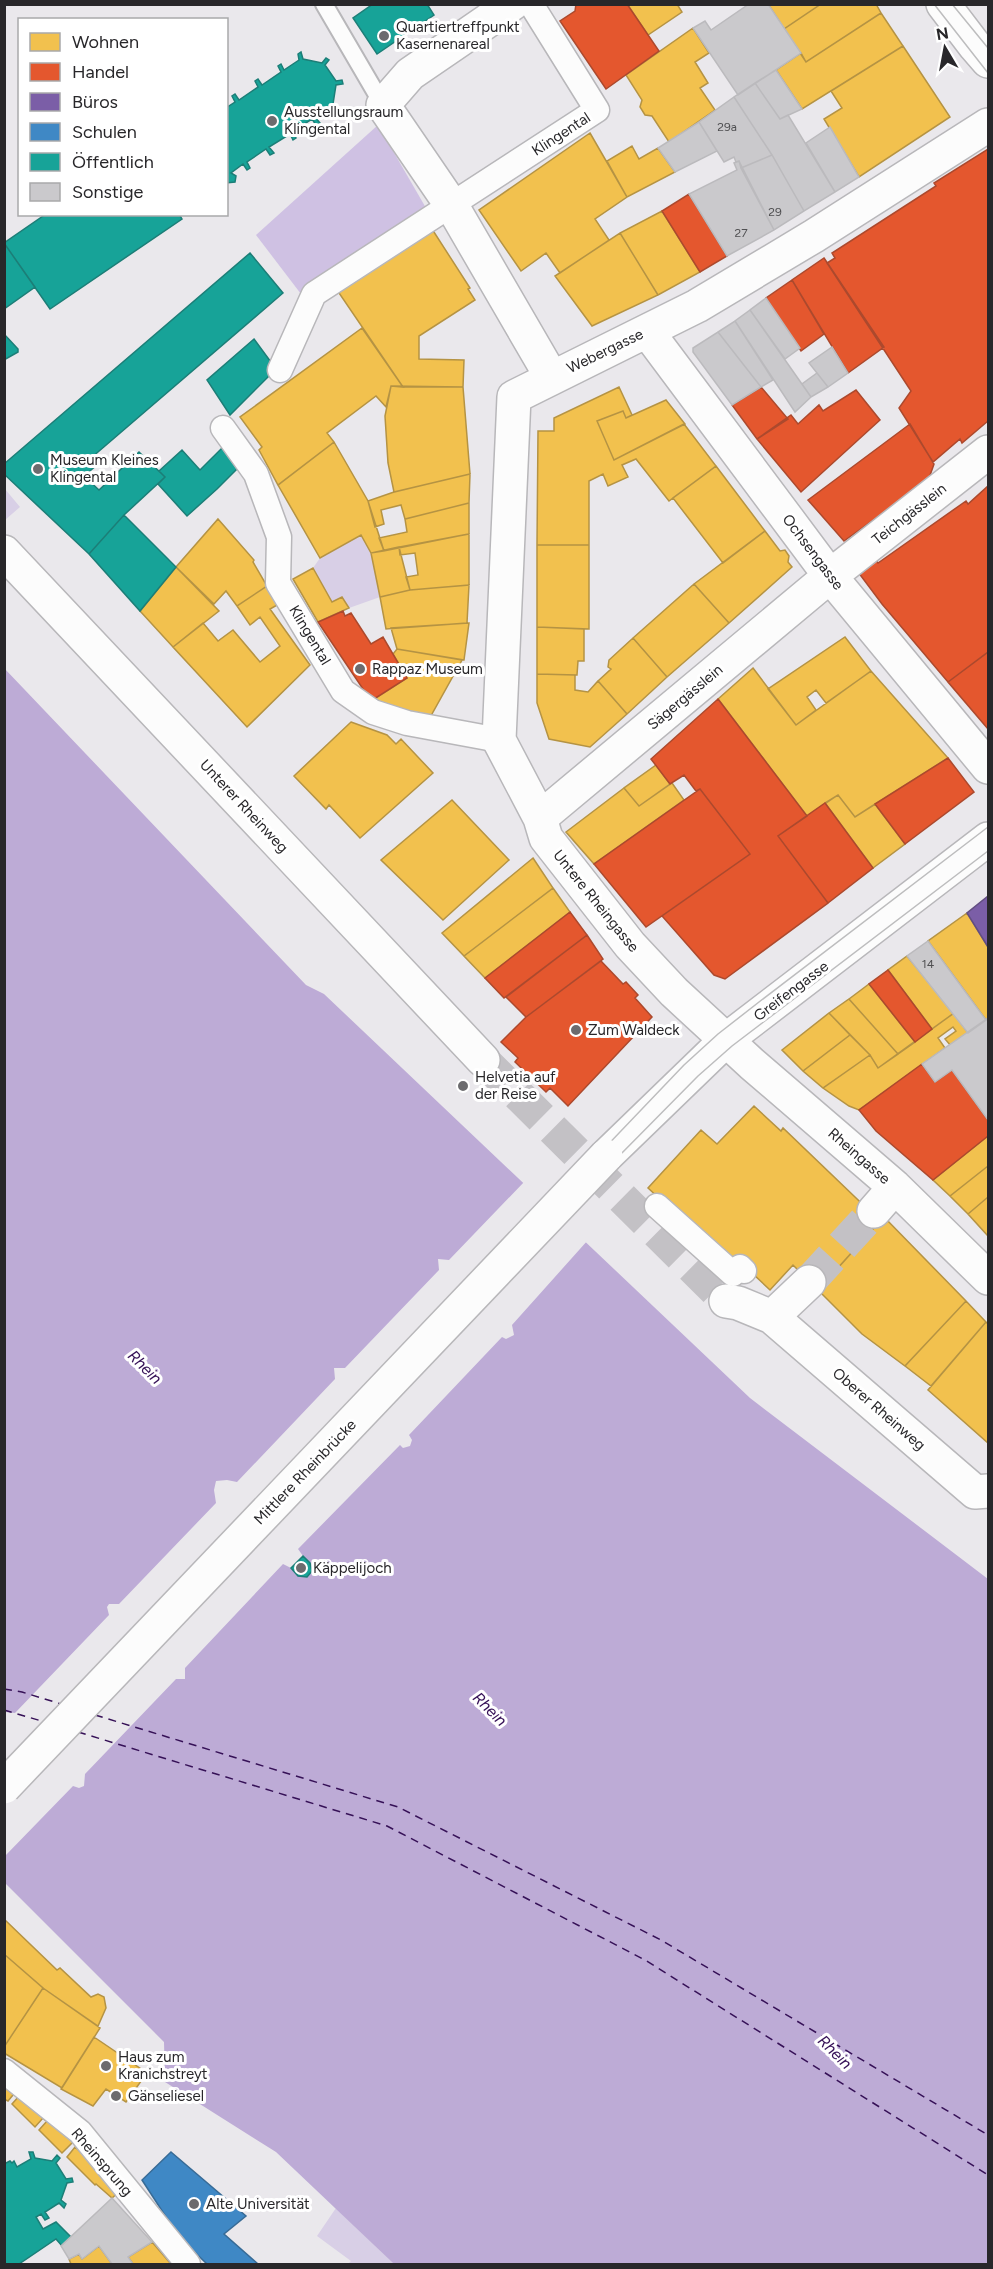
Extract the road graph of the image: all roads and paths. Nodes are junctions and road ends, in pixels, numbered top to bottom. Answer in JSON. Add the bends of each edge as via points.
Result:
{"nodes":[{"id":1,"x":324,"y":4,"type":"edge"},
{"id":2,"x":512,"y":4,"type":"edge"},
{"id":3,"x":531,"y":4,"type":"edge"},
{"id":4,"x":943,"y":4,"type":"edge"},
{"id":5,"x":988,"y":61,"type":"edge"},
{"id":6,"x":383,"y":105,"type":"junction"},
{"id":7,"x":988,"y":125,"type":"edge"},
{"id":8,"x":452,"y":206,"type":"junction"},
{"id":9,"x":647,"y":331,"type":"junction"},
{"id":10,"x":280,"y":370,"type":"dead end"},
{"id":11,"x":552,"y":378,"type":"junction"},
{"id":12,"x":223,"y":428,"type":"dead end"},
{"id":13,"x":988,"y":452,"type":"edge"},
{"id":14,"x":4,"y":552,"type":"edge"},
{"id":15,"x":830,"y":576,"type":"junction"},
{"id":16,"x":499,"y":740,"type":"junction"},
{"id":17,"x":988,"y":767,"type":"edge"},
{"id":18,"x":540,"y":818,"type":"junction"},
{"id":19,"x":988,"y":839,"type":"edge"},
{"id":20,"x":726,"y":1040,"type":"junction"},
{"id":21,"x":483,"y":1060,"type":"tunnel mouth"},
{"id":22,"x":606,"y":1156,"type":"joint"},
{"id":23,"x":657,"y":1206,"type":"dead end"},
{"id":24,"x":744,"y":1271,"type":"dead end"},
{"id":25,"x":988,"y":1278,"type":"edge"},
{"id":26,"x":809,"y":1282,"type":"tunnel mouth"},
{"id":27,"x":726,"y":1301,"type":"tunnel mouth"},
{"id":28,"x":772,"y":1317,"type":"junction"},
{"id":29,"x":988,"y":1491,"type":"edge"},
{"id":30,"x":4,"y":1787,"type":"edge"},
{"id":31,"x":4,"y":2071,"type":"edge"},
{"id":32,"x":188,"y":2265,"type":"edge"}],
"edges":[{"from":1,"to":6,"type":"lane"},
{"from":2,"to":6,"type":"street","via":[[410,74]]},
{"from":3,"to":8,"type":"street","name":"Klingental","via":[[597,110]]},
{"from":4,"to":5,"type":"street"},
{"from":6,"to":8,"type":"street"},
{"from":7,"to":9,"type":"street","name":"Webergasse","via":[[814,236]]},
{"from":8,"to":10,"type":"street","name":"Klingental","via":[[314,294]]},
{"from":8,"to":11,"type":"street"},
{"from":9,"to":11,"type":"street","name":"Webergasse"},
{"from":9,"to":15,"type":"street","name":"Ochsengasse"},
{"from":11,"to":16,"type":"street","name":"Webergasse","via":[[514,397]]},
{"from":12,"to":16,"type":"street","name":"Klingental","via":[[256,474],[276,526],[278,583],[343,691],[373,712],[407,723]]},
{"from":13,"to":15,"type":"street","name":"Teichgässlein"},
{"from":14,"to":21,"type":"street","name":"Unterer Rheinweg"},
{"from":15,"to":17,"type":"street","name":"Ochsengasse"},
{"from":15,"to":18,"type":"street","name":"Sägergässlein"},
{"from":16,"to":18,"type":"street","name":"Untere Rheingasse"},
{"from":18,"to":20,"type":"street","name":"Untere Rheingasse","via":[[546,838],[630,945]]},
{"from":19,"to":20,"type":"street","name":"Greifengasse"},
{"from":20,"to":22,"type":"street","name":"Greifengasse"},
{"from":20,"to":25,"type":"street","name":"Rheingasse","via":[[885,1199]]},
{"from":22,"to":30,"type":"street","name":"Mittlere Rheinbrücke","bridge":true},
{"from":23,"to":24,"type":"street","via":[[733,1274],[740,1267]]},
{"from":26,"to":28,"type":"street"},
{"from":27,"to":28,"type":"street"},
{"from":28,"to":29,"type":"street","name":"Oberer Rheinweg","via":[[975,1492]]},
{"from":31,"to":32,"type":"street","name":"Rheinsprung","via":[[80,2132]]}]}
